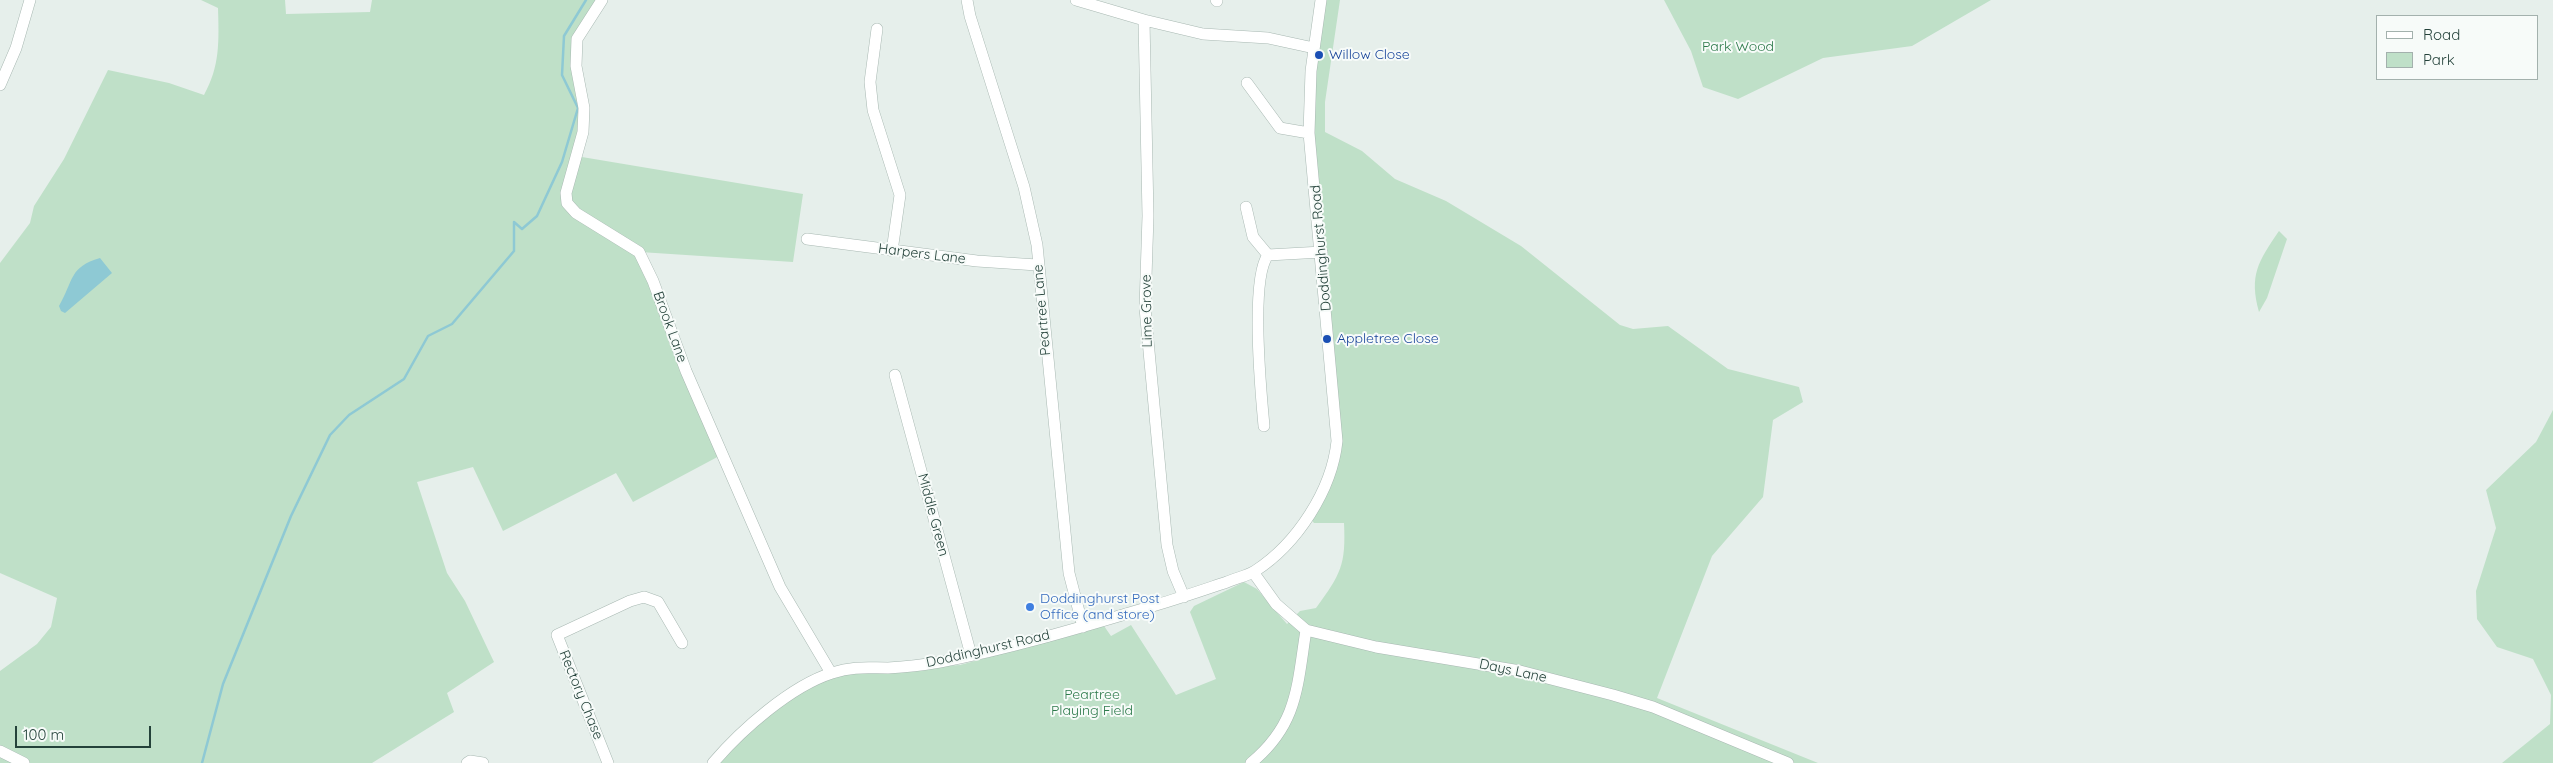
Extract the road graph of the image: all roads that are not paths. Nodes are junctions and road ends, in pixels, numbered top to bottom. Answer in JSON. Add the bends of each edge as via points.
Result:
{"nodes":[{"id":1,"x":30,"y":0,"type":"edge"},
{"id":2,"x":602,"y":0,"type":"edge"},
{"id":3,"x":968,"y":0,"type":"edge"},
{"id":4,"x":1076,"y":0,"type":"edge"},
{"id":5,"x":1321,"y":0,"type":"edge"},
{"id":6,"x":1144,"y":20,"type":"junction"},
{"id":7,"x":877,"y":28,"type":"dead end"},
{"id":8,"x":1314,"y":48,"type":"junction"},
{"id":9,"x":1247,"y":83,"type":"dead end"},
{"id":10,"x":0,"y":85,"type":"edge"},
{"id":11,"x":1309,"y":133,"type":"junction"},
{"id":12,"x":1246,"y":206,"type":"dead end"},
{"id":13,"x":807,"y":239,"type":"dead end"},
{"id":14,"x":892,"y":251,"type":"junction"},
{"id":15,"x":1322,"y":252,"type":"junction"},
{"id":16,"x":1268,"y":255,"type":"junction"},
{"id":17,"x":1037,"y":265,"type":"junction"},
{"id":18,"x":896,"y":375,"type":"dead end"},
{"id":19,"x":1264,"y":426,"type":"dead end"},
{"id":20,"x":1253,"y":572,"type":"junction"},
{"id":21,"x":1184,"y":597,"type":"junction"},
{"id":22,"x":1083,"y":627,"type":"junction"},
{"id":23,"x":1306,"y":630,"type":"junction"},
{"id":24,"x":682,"y":643,"type":"dead end"},
{"id":25,"x":971,"y":654,"type":"junction"},
{"id":26,"x":831,"y":673,"type":"junction"},
{"id":27,"x":0,"y":751,"type":"edge"},
{"id":28,"x":24,"y":763,"type":"edge"},
{"id":29,"x":467,"y":763,"type":"edge"},
{"id":30,"x":483,"y":763,"type":"edge"},
{"id":31,"x":608,"y":763,"type":"edge"},
{"id":32,"x":713,"y":763,"type":"edge"},
{"id":33,"x":1251,"y":763,"type":"edge"},
{"id":34,"x":1788,"y":763,"type":"edge"}],
"edges":[{"from":1,"to":10,"type":"street","via":[[16,48]]},
{"from":2,"to":26,"type":"street","name":"Brook Lane","via":[[577,40],[576,66],[584,108],[583,132],[566,193],[567,203],[576,213],[642,257],[686,371],[780,587]]},
{"from":3,"to":17,"type":"street","name":"Peartree Lane","via":[[970,16],[1024,186],[1037,245]]},
{"from":4,"to":6,"type":"street"},
{"from":5,"to":8,"type":"street","name":"Doddinghurst Road"},
{"from":6,"to":8,"type":"street","via":[[1203,34],[1268,38]]},
{"from":6,"to":21,"type":"street","name":"Lime Grove","via":[[1148,216],[1144,308],[1167,545]]},
{"from":7,"to":14,"type":"street","via":[[870,82],[873,110],[900,195]]},
{"from":8,"to":11,"type":"street","name":"Doddinghurst Road"},
{"from":9,"to":11,"type":"street","via":[[1280,128]]},
{"from":11,"to":15,"type":"street","name":"Doddinghurst Road"},
{"from":12,"to":16,"type":"street","via":[[1254,237]]},
{"from":13,"to":14,"type":"street","name":"Harpers Lane"},
{"from":14,"to":17,"type":"street","name":"Harpers Lane"},
{"from":15,"to":16,"type":"street"},
{"from":15,"to":20,"type":"street","name":"Doddinghurst Road","via":[[1336,428],[1335,459],[1320,498],[1302,524],[1271,559]]},
{"from":16,"to":19,"type":"street","via":[[1260,276],[1258,368]]},
{"from":17,"to":22,"type":"street","name":"Peartree Lane","via":[[1069,573]]},
{"from":18,"to":25,"type":"street","name":"Middle Green"},
{"from":20,"to":21,"type":"street","name":"Doddinghurst Road"},
{"from":20,"to":23,"type":"street","name":"Days Lane","via":[[1276,604]]},
{"from":21,"to":22,"type":"street","name":"Doddinghurst Road"},
{"from":22,"to":25,"type":"street","name":"Doddinghurst Road"},
{"from":23,"to":33,"type":"street","via":[[1291,712],[1280,734]]},
{"from":23,"to":34,"type":"street","name":"Days Lane","via":[[1376,646],[1520,671],[1613,695],[1653,707]]},
{"from":24,"to":31,"type":"street","name":"Rectory Chase","via":[[658,602],[644,597],[557,635]]},
{"from":25,"to":26,"type":"street","name":"Doddinghurst Road","via":[[906,667],[861,666]]},
{"from":26,"to":32,"type":"street","name":"Doddinghurst Road","via":[[779,701]]},
{"from":27,"to":28,"type":"street"},
{"from":29,"to":30,"type":"street"}]}
